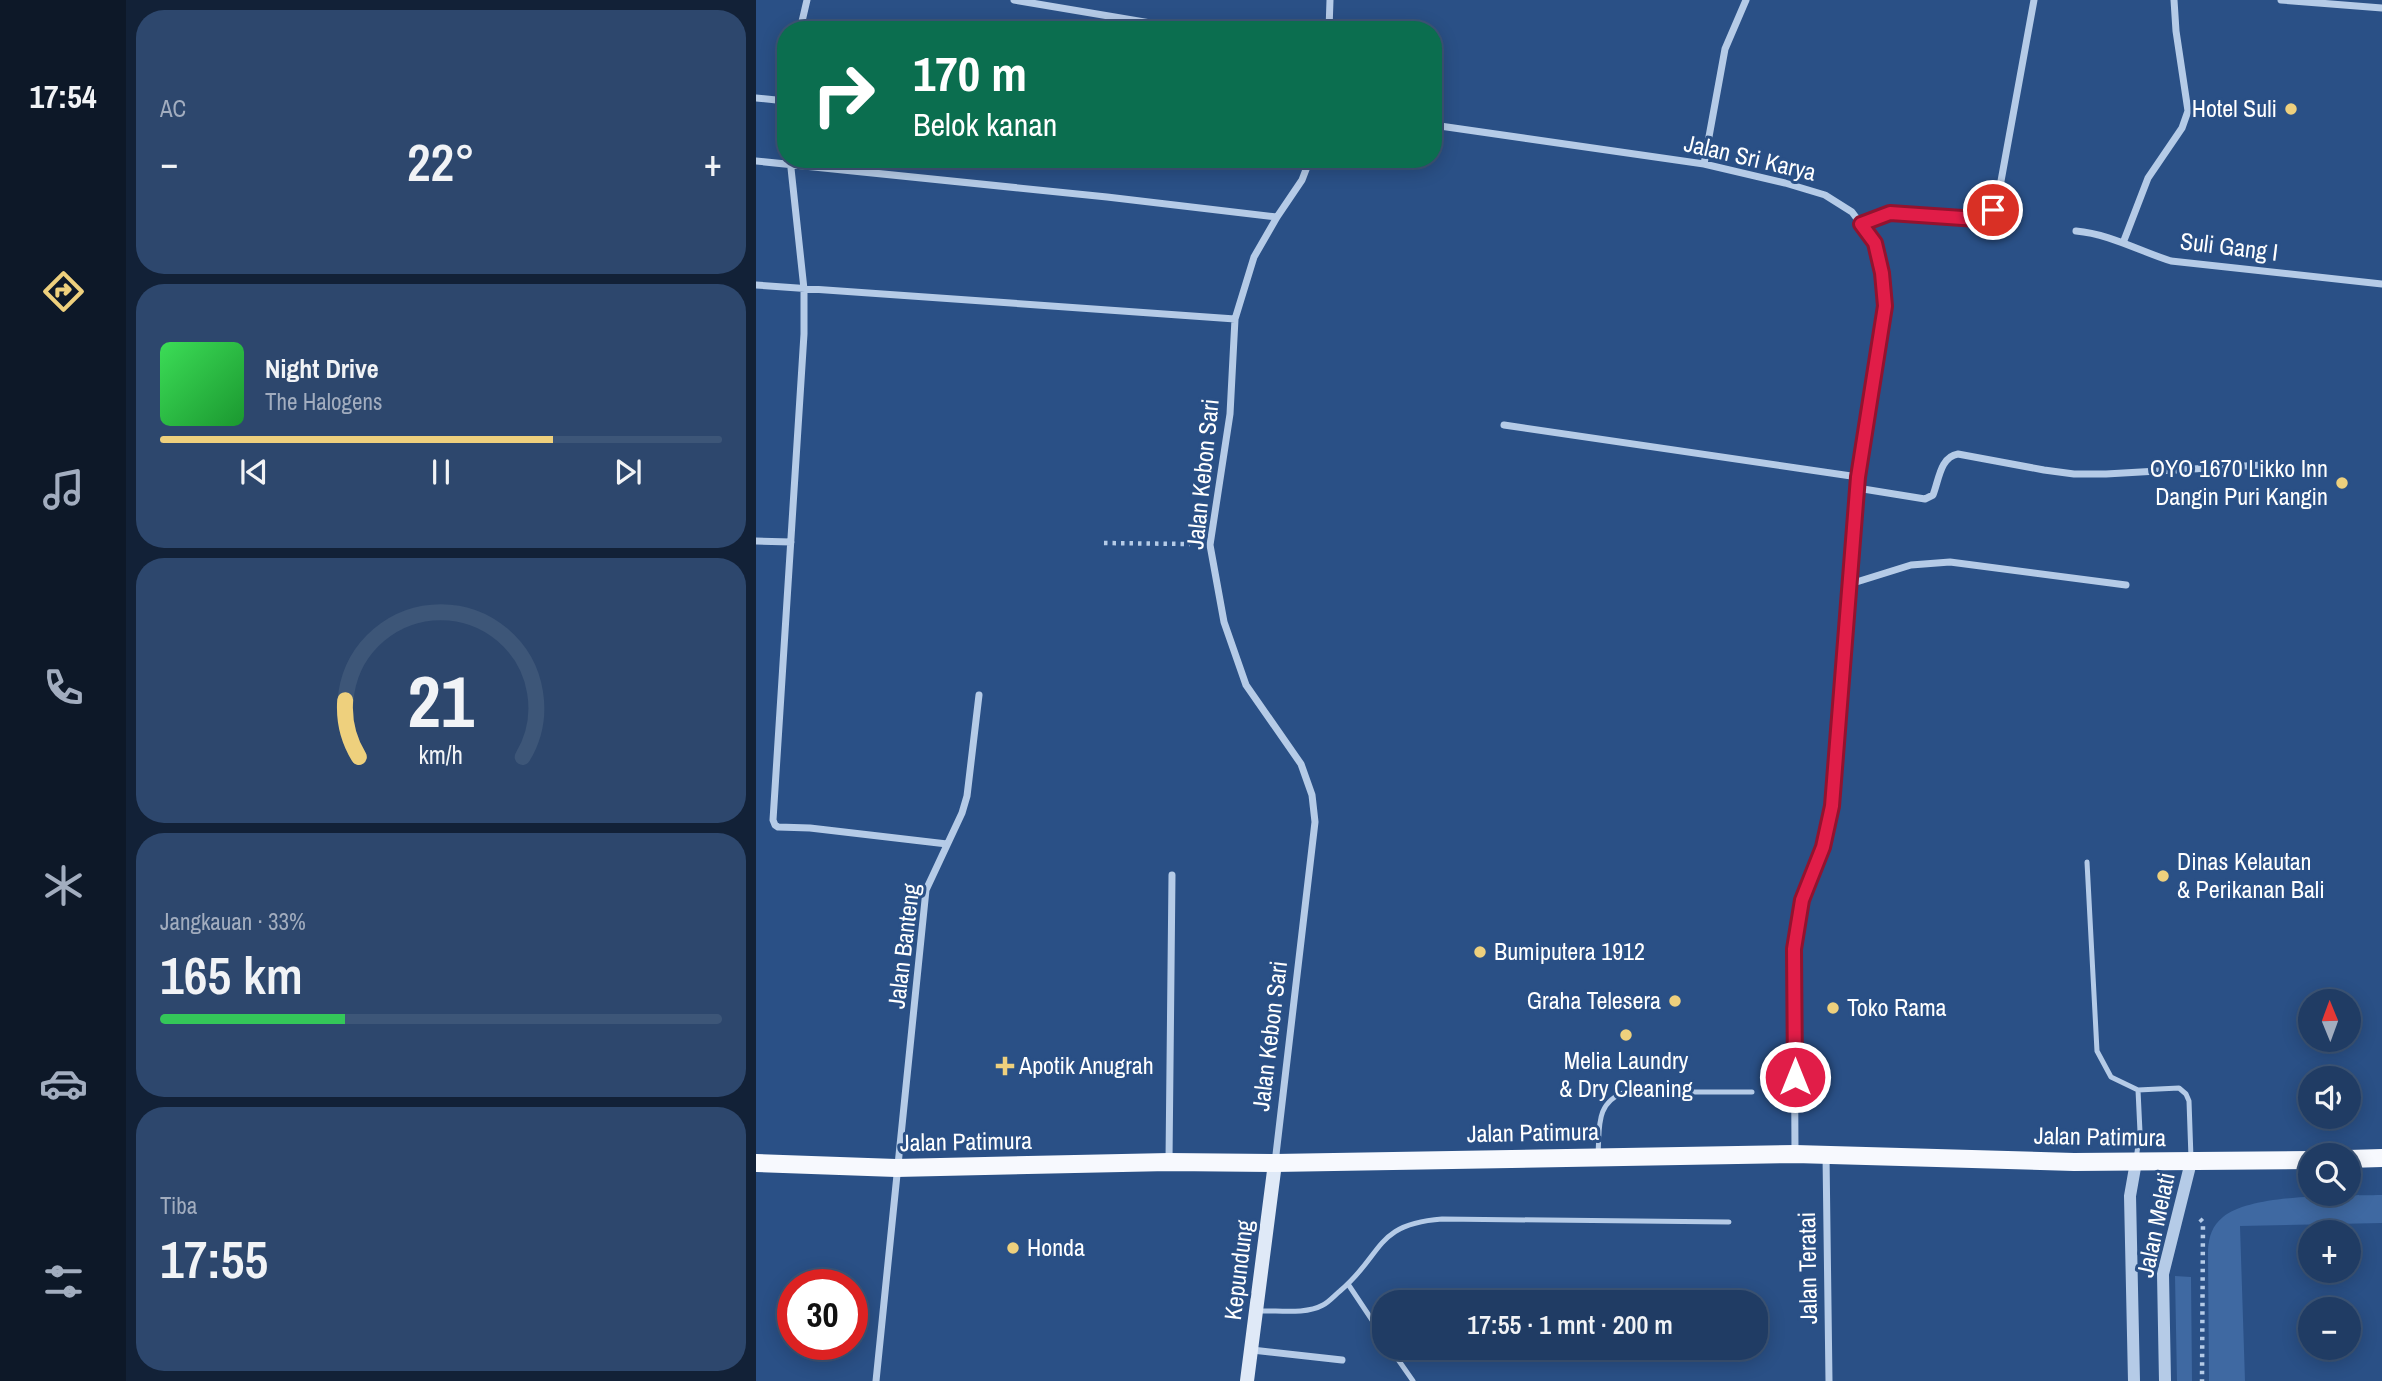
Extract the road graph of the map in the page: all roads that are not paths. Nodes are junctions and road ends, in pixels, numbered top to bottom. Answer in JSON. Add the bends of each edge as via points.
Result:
{"nodes":[{"id":1,"x":807,"y":0,"type":"edge"},
{"id":2,"x":1014,"y":0,"type":"edge"},
{"id":3,"x":1331,"y":0,"type":"edge"},
{"id":4,"x":1746,"y":0,"type":"edge"},
{"id":5,"x":2034,"y":0,"type":"edge"},
{"id":6,"x":2174,"y":0,"type":"edge"},
{"id":7,"x":2281,"y":0,"type":"edge"},
{"id":8,"x":2382,"y":8,"type":"edge"},
{"id":9,"x":802,"y":21,"type":"edge"},
{"id":10,"x":1139,"y":21,"type":"edge"},
{"id":11,"x":1330,"y":21,"type":"edge"},
{"id":12,"x":756,"y":97,"type":"edge"},
{"id":13,"x":777,"y":100,"type":"edge"},
{"id":14,"x":1442,"y":126,"type":"edge"},
{"id":15,"x":756,"y":161,"type":"edge"},
{"id":16,"x":777,"y":162,"type":"edge"},
{"id":17,"x":1704,"y":164,"type":"junction"},
{"id":18,"x":791,"y":168,"type":"edge"},
{"id":19,"x":843,"y":168,"type":"edge"},
{"id":20,"x":1307,"y":168,"type":"edge"},
{"id":21,"x":1277,"y":217,"type":"junction"},
{"id":22,"x":1861,"y":224,"type":"junction"},
{"id":23,"x":2076,"y":231,"type":"dead end"},
{"id":24,"x":2123,"y":243,"type":"junction"},
{"id":25,"x":2382,"y":284,"type":"edge"},
{"id":26,"x":756,"y":285,"type":"edge"},
{"id":27,"x":804,"y":289,"type":"junction"},
{"id":28,"x":1235,"y":319,"type":"junction"},
{"id":29,"x":1504,"y":425,"type":"dead end"},
{"id":30,"x":2279,"y":464,"type":"dead end"},
{"id":31,"x":1858,"y":477,"type":"junction"},
{"id":32,"x":1857,"y":488,"type":"junction"},
{"id":33,"x":756,"y":541,"type":"edge"},
{"id":34,"x":791,"y":542,"type":"junction"},
{"id":35,"x":1850,"y":584,"type":"junction"},
{"id":36,"x":2126,"y":585,"type":"dead end"},
{"id":37,"x":979,"y":695,"type":"dead end"},
{"id":38,"x":947,"y":844,"type":"junction"},
{"id":39,"x":2087,"y":862,"type":"dead end"},
{"id":40,"x":1172,"y":875,"type":"dead end"},
{"id":41,"x":2138,"y":1090,"type":"junction"},
{"id":42,"x":1752,"y":1092,"type":"dead end"},
{"id":43,"x":1795,"y":1154,"type":"junction"},
{"id":44,"x":1826,"y":1155,"type":"junction"},
{"id":45,"x":1598,"y":1157,"type":"junction"},
{"id":46,"x":2382,"y":1158,"type":"edge"},
{"id":47,"x":2361,"y":1159,"type":"edge"},
{"id":48,"x":2298,"y":1160,"type":"edge"},
{"id":49,"x":1169,"y":1162,"type":"junction"},
{"id":50,"x":2136,"y":1162,"type":"junction"},
{"id":51,"x":2191,"y":1162,"type":"junction"},
{"id":52,"x":756,"y":1163,"type":"edge"},
{"id":53,"x":1275,"y":1163,"type":"junction"},
{"id":54,"x":896,"y":1168,"type":"junction"},
{"id":55,"x":1729,"y":1223,"type":"dead end"},
{"id":56,"x":1348,"y":1284,"type":"junction"},
{"id":57,"x":1258,"y":1311,"type":"junction"},
{"id":58,"x":1372,"y":1320,"type":"edge"},
{"id":59,"x":1252,"y":1350,"type":"junction"},
{"id":60,"x":1342,"y":1360,"type":"dead end"},
{"id":61,"x":1398,"y":1360,"type":"edge"},
{"id":62,"x":876,"y":1381,"type":"edge"},
{"id":63,"x":1247,"y":1381,"type":"edge"},
{"id":64,"x":1413,"y":1381,"type":"edge"},
{"id":65,"x":1829,"y":1381,"type":"edge"},
{"id":66,"x":2134,"y":1381,"type":"edge"},
{"id":67,"x":2165,"y":1381,"type":"edge"}],
"edges":[{"from":1,"to":9,"type":"street"},
{"from":2,"to":10,"type":"street"},
{"from":3,"to":11,"type":"street"},
{"from":4,"to":17,"type":"street","via":[[1725,49]]},
{"from":5,"to":22,"type":"street","via":[[1993,210],[1977,219],[1890,213]]},
{"from":6,"to":24,"type":"street","via":[[2188,111],[2182,128],[2148,178]]},
{"from":7,"to":8,"type":"street"},
{"from":12,"to":13,"type":"street"},
{"from":14,"to":17,"type":"street","name":"Jalan Sri Karya"},
{"from":15,"to":16,"type":"street"},
{"from":17,"to":22,"type":"street","name":"Jalan Sri Karya","via":[[1825,195],[1852,212]]},
{"from":18,"to":27,"type":"street"},
{"from":19,"to":21,"type":"street"},
{"from":20,"to":21,"type":"street","name":"Jalan Kebon Sari"},
{"from":21,"to":28,"type":"street","name":"Jalan Kebon Sari","via":[[1254,257]]},
{"from":22,"to":31,"type":"street","name":"Jalan Sri Karya","via":[[1875,243],[1885,306]]},
{"from":23,"to":24,"type":"street","name":"Suli Gang I"},
{"from":24,"to":25,"type":"street","name":"Suli Gang I","via":[[2171,261]]},
{"from":26,"to":27,"type":"street"},
{"from":27,"to":28,"type":"street"},
{"from":27,"to":34,"type":"street"},
{"from":28,"to":53,"type":"street","name":"Jalan Kebon Sari","via":[[1230,414],[1210,545],[1224,622],[1246,685],[1301,764],[1315,821]]},
{"from":29,"to":31,"type":"street"},
{"from":30,"to":32,"type":"street","via":[[2074,474],[1958,454],[1944,462],[1933,495],[1925,499]]},
{"from":31,"to":32,"type":"street","name":"Jalan Sri Karya"},
{"from":32,"to":35,"type":"street","name":"Jalan Sri Karya"},
{"from":33,"to":34,"type":"street"},
{"from":34,"to":38,"type":"street","via":[[775,825]]},
{"from":35,"to":36,"type":"street","via":[[1911,565],[1950,562]]},
{"from":35,"to":43,"type":"street","name":"Jalan Sri Karya","via":[[1832,806],[1823,847],[1802,900],[1794,949]]},
{"from":37,"to":38,"type":"street","name":"Jalan Banteng","via":[[967,796]]},
{"from":38,"to":54,"type":"street","name":"Jalan Banteng","via":[[926,890]]},
{"from":39,"to":41,"type":"lane","via":[[2097,1051],[2110,1077]]},
{"from":40,"to":49,"type":"street"},
{"from":41,"to":50,"type":"lane"},
{"from":41,"to":51,"type":"lane","via":[[2179,1088],[2186,1094]]},
{"from":42,"to":45,"type":"lane","via":[[1625,1092],[1613,1097],[1601,1114]]},
{"from":43,"to":44,"type":"main road","name":"Jalan Patimura"},
{"from":43,"to":45,"type":"main road","name":"Jalan Patimura"},
{"from":44,"to":50,"type":"main road","name":"Jalan Patimura"},
{"from":44,"to":65,"type":"street","name":"Jalan Teratai"},
{"from":45,"to":53,"type":"main road","name":"Jalan Patimura"},
{"from":46,"to":47,"type":"main road"},
{"from":48,"to":51,"type":"main road","name":"Jalan Patimura"},
{"from":49,"to":53,"type":"main road","name":"Jalan Patimura"},
{"from":49,"to":54,"type":"main road","name":"Jalan Patimura"},
{"from":50,"to":51,"type":"main road","name":"Jalan Patimura"},
{"from":50,"to":66,"type":"street","name":"Jalan Melati","via":[[2130,1196]]},
{"from":51,"to":67,"type":"street","name":"Jalan Melati","via":[[2163,1274]]},
{"from":52,"to":54,"type":"main road","name":"Jalan Patimura"},
{"from":53,"to":57,"type":"main road","name":"Kepundung"},
{"from":54,"to":62,"type":"street","name":"Jalan Banteng"},
{"from":55,"to":56,"type":"lane","via":[[1417,1221],[1396,1229]]},
{"from":56,"to":57,"type":"lane","via":[[1323,1305]]},
{"from":56,"to":58,"type":"lane"},
{"from":57,"to":59,"type":"main road","name":"Kepundung"},
{"from":59,"to":60,"type":"street"},
{"from":59,"to":63,"type":"main road","name":"Kepundung"},
{"from":61,"to":64,"type":"lane"}]}
